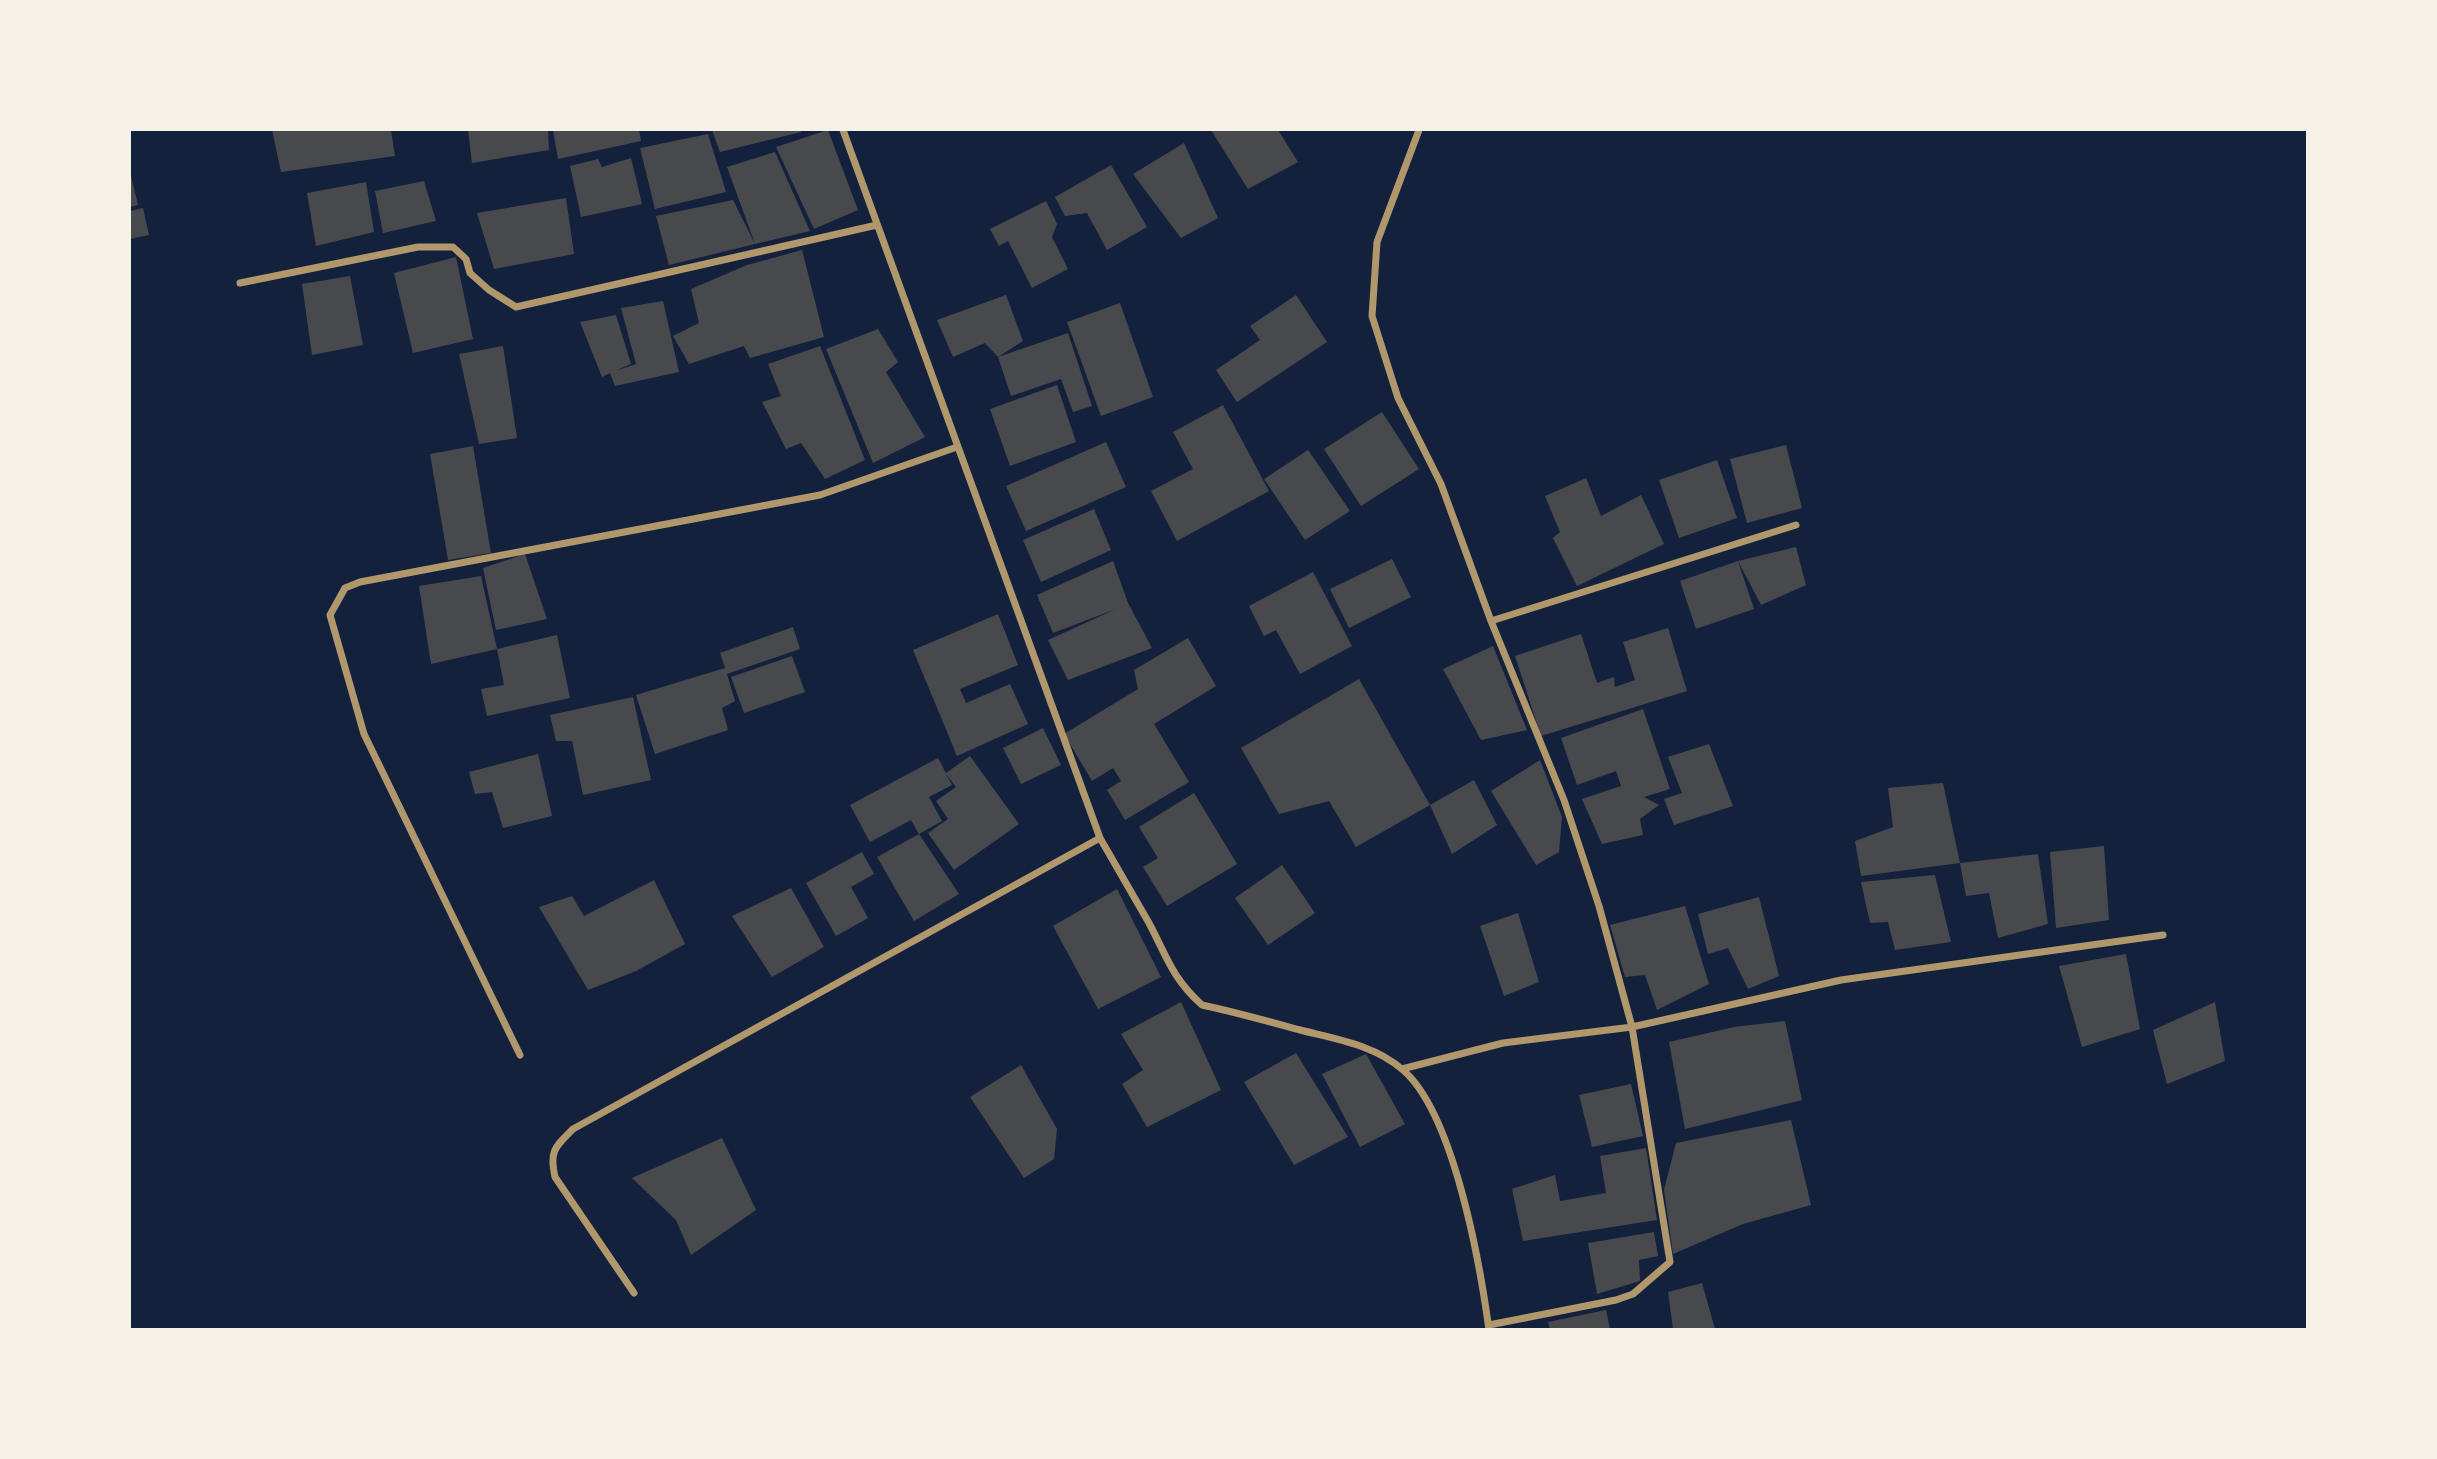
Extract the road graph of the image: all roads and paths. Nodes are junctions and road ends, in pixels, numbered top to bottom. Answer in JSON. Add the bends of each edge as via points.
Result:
{"nodes":[{"id":1,"x":843,"y":130,"type":"edge"},
{"id":2,"x":1419,"y":130,"type":"edge"},
{"id":3,"x":877,"y":225,"type":"junction"},
{"id":4,"x":240,"y":283,"type":"dead end"},
{"id":5,"x":957,"y":447,"type":"junction"},
{"id":6,"x":1796,"y":525,"type":"dead end"},
{"id":7,"x":1491,"y":621,"type":"junction"},
{"id":8,"x":1100,"y":838,"type":"junction"},
{"id":9,"x":2163,"y":935,"type":"dead end"},
{"id":10,"x":1632,"y":1027,"type":"junction"},
{"id":11,"x":520,"y":1055,"type":"dead end"},
{"id":12,"x":1402,"y":1069,"type":"junction"},
{"id":13,"x":634,"y":1293,"type":"dead end"},
{"id":14,"x":1489,"y":1327,"type":"edge"}],
"edges":[{"from":1,"to":3,"type":"street"},
{"from":2,"to":7,"type":"street","via":[[1377,243],[1371,316],[1398,398],[1441,484]]},
{"from":3,"to":4,"type":"street","via":[[516,307],[470,273],[466,260],[453,247],[418,247]]},
{"from":3,"to":5,"type":"street"},
{"from":5,"to":8,"type":"street"},
{"from":5,"to":11,"type":"street","via":[[820,495],[345,588],[330,615],[364,734]]},
{"from":6,"to":7,"type":"street"},
{"from":7,"to":10,"type":"street","via":[[1563,800],[1599,906]]},
{"from":8,"to":12,"type":"street","via":[[1171,969],[1202,1005],[1365,1047]]},
{"from":8,"to":13,"type":"street","via":[[573,1129],[555,1147],[555,1177]]},
{"from":9,"to":10,"type":"street","via":[[1841,979]]},
{"from":10,"to":12,"type":"street","via":[[1503,1043]]},
{"from":10,"to":14,"type":"street","via":[[1670,1262],[1633,1294]]},
{"from":12,"to":14,"type":"street","via":[[1419,1086],[1462,1188]]}]}
